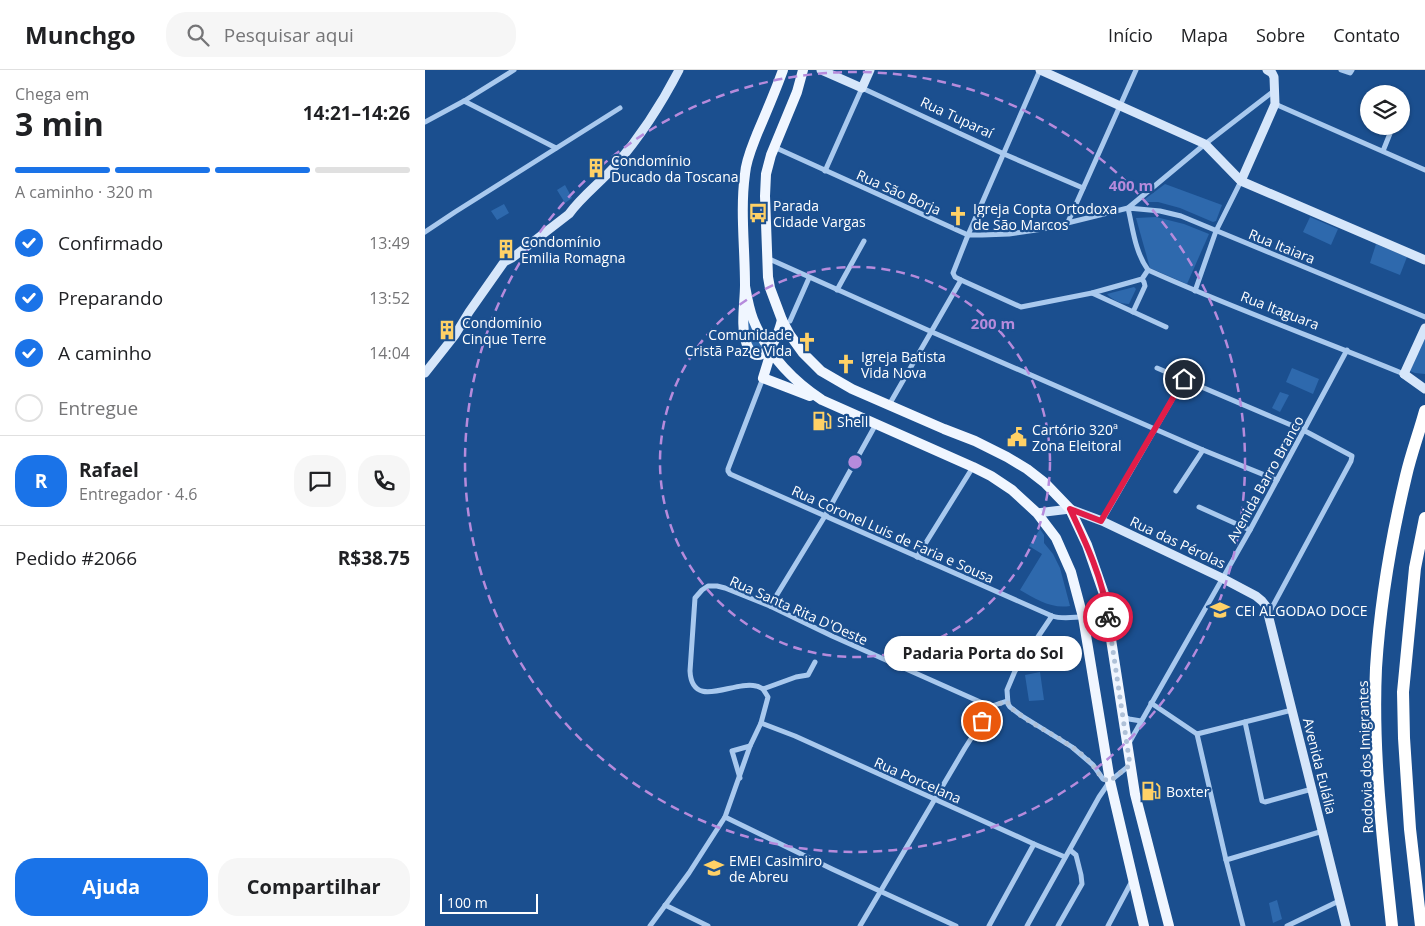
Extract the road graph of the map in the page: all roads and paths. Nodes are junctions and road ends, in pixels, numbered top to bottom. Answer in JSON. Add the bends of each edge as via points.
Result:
{"nodes":[{"id":1,"x":514,"y":70,"type":"edge"},
{"id":2,"x":679,"y":70,"type":"edge"},
{"id":3,"x":783,"y":70,"type":"edge"},
{"id":4,"x":803,"y":70,"type":"edge"},
{"id":5,"x":821,"y":70,"type":"edge"},
{"id":6,"x":870,"y":70,"type":"edge"},
{"id":7,"x":1040,"y":70,"type":"edge"},
{"id":8,"x":1136,"y":70,"type":"edge"},
{"id":9,"x":1267,"y":70,"type":"edge"},
{"id":10,"x":1341,"y":70,"type":"edge"},
{"id":11,"x":1352,"y":70,"type":"edge"},
{"id":12,"x":862,"y":88,"type":"junction"},
{"id":13,"x":1275,"y":97,"type":"junction"},
{"id":14,"x":463,"y":101,"type":"junction"},
{"id":15,"x":1120,"y":106,"type":"junction"},
{"id":16,"x":620,"y":108,"type":"dead end"},
{"id":17,"x":425,"y":122,"type":"edge"},
{"id":18,"x":1389,"y":135,"type":"edge"},
{"id":19,"x":1205,"y":144,"type":"junction"},
{"id":20,"x":774,"y":147,"type":"junction"},
{"id":21,"x":556,"y":148,"type":"junction"},
{"id":22,"x":1383,"y":151,"type":"junction"},
{"id":23,"x":1004,"y":154,"type":"junction"},
{"id":24,"x":1425,"y":170,"type":"edge"},
{"id":25,"x":825,"y":171,"type":"junction"},
{"id":26,"x":1241,"y":181,"type":"junction"},
{"id":27,"x":1083,"y":188,"type":"junction"},
{"id":28,"x":1128,"y":208,"type":"junction"},
{"id":29,"x":1068,"y":222,"type":"junction"},
{"id":30,"x":1216,"y":231,"type":"junction"},
{"id":31,"x":425,"y":232,"type":"edge"},
{"id":32,"x":968,"y":235,"type":"junction"},
{"id":33,"x":864,"y":241,"type":"dead end"},
{"id":34,"x":767,"y":258,"type":"junction"},
{"id":35,"x":1425,"y":260,"type":"edge"},
{"id":36,"x":1148,"y":270,"type":"junction"},
{"id":37,"x":809,"y":278,"type":"junction"},
{"id":38,"x":1142,"y":279,"type":"junction"},
{"id":39,"x":961,"y":280,"type":"junction"},
{"id":40,"x":745,"y":286,"type":"junction"},
{"id":41,"x":837,"y":290,"type":"junction"},
{"id":42,"x":1195,"y":291,"type":"junction"},
{"id":43,"x":1092,"y":293,"type":"junction"},
{"id":44,"x":1133,"y":312,"type":"junction"},
{"id":45,"x":1425,"y":317,"type":"edge"},
{"id":46,"x":786,"y":321,"type":"junction"},
{"id":47,"x":1166,"y":328,"type":"dead end"},
{"id":48,"x":1425,"y":328,"type":"edge"},
{"id":49,"x":932,"y":332,"type":"junction"},
{"id":50,"x":1347,"y":350,"type":"junction"},
{"id":51,"x":770,"y":351,"type":"junction"},
{"id":52,"x":1157,"y":368,"type":"dead end"},
{"id":53,"x":425,"y":373,"type":"edge"},
{"id":54,"x":1403,"y":374,"type":"junction"},
{"id":55,"x":763,"y":378,"type":"junction"},
{"id":56,"x":1425,"y":378,"type":"edge"},
{"id":57,"x":1184,"y":379,"type":"junction"},
{"id":58,"x":1425,"y":389,"type":"edge"},
{"id":59,"x":822,"y":400,"type":"junction"},
{"id":60,"x":889,"y":406,"type":"junction"},
{"id":61,"x":1425,"y":411,"type":"edge"},
{"id":62,"x":876,"y":424,"type":"junction"},
{"id":63,"x":1155,"y":429,"type":"junction"},
{"id":64,"x":1305,"y":431,"type":"junction"},
{"id":65,"x":1203,"y":450,"type":"junction"},
{"id":66,"x":973,"y":467,"type":"junction"},
{"id":67,"x":1277,"y":480,"type":"junction"},
{"id":68,"x":1176,"y":491,"type":"dead end"},
{"id":69,"x":1199,"y":508,"type":"dead end"},
{"id":70,"x":1070,"y":509,"type":"junction"},
{"id":71,"x":1037,"y":513,"type":"junction"},
{"id":72,"x":825,"y":516,"type":"junction"},
{"id":73,"x":1425,"y":518,"type":"edge"},
{"id":74,"x":1101,"y":521,"type":"junction"},
{"id":75,"x":1250,"y":530,"type":"junction"},
{"id":76,"x":917,"y":557,"type":"junction"},
{"id":77,"x":1223,"y":578,"type":"junction"},
{"id":78,"x":770,"y":606,"type":"junction"},
{"id":79,"x":1269,"y":613,"type":"junction"},
{"id":80,"x":1052,"y":616,"type":"junction"},
{"id":81,"x":1083,"y":617,"type":"junction"},
{"id":82,"x":1109,"y":624,"type":"junction"},
{"id":83,"x":815,"y":662,"type":"dead end"},
{"id":84,"x":763,"y":689,"type":"junction"},
{"id":85,"x":1007,"y":701,"type":"junction"},
{"id":86,"x":1151,"y":703,"type":"junction"},
{"id":87,"x":992,"y":706,"type":"junction"},
{"id":88,"x":1291,"y":710,"type":"junction"},
{"id":89,"x":1123,"y":716,"type":"junction"},
{"id":90,"x":1141,"y":721,"type":"junction"},
{"id":91,"x":1245,"y":722,"type":"junction"},
{"id":92,"x":761,"y":723,"type":"junction"},
{"id":93,"x":1197,"y":734,"type":"junction"},
{"id":94,"x":1127,"y":745,"type":"junction"},
{"id":95,"x":750,"y":746,"type":"junction"},
{"id":96,"x":1130,"y":765,"type":"junction"},
{"id":97,"x":740,"y":778,"type":"junction"},
{"id":98,"x":1110,"y":781,"type":"junction"},
{"id":99,"x":1312,"y":789,"type":"junction"},
{"id":100,"x":935,"y":800,"type":"junction"},
{"id":101,"x":725,"y":817,"type":"junction"},
{"id":102,"x":1323,"y":831,"type":"junction"},
{"id":103,"x":1034,"y":844,"type":"junction"},
{"id":104,"x":1070,"y":850,"type":"junction"},
{"id":105,"x":1065,"y":857,"type":"junction"},
{"id":106,"x":1226,"y":860,"type":"junction"},
{"id":107,"x":1132,"y":881,"type":"junction"},
{"id":108,"x":880,"y":892,"type":"junction"},
{"id":109,"x":1339,"y":901,"type":"junction"},
{"id":110,"x":665,"y":905,"type":"junction"},
{"id":111,"x":650,"y":926,"type":"edge"},
{"id":112,"x":708,"y":926,"type":"edge"},
{"id":113,"x":860,"y":926,"type":"edge"},
{"id":114,"x":956,"y":926,"type":"edge"},
{"id":115,"x":989,"y":926,"type":"edge"},
{"id":116,"x":1027,"y":926,"type":"edge"},
{"id":117,"x":1058,"y":926,"type":"edge"},
{"id":118,"x":1108,"y":926,"type":"edge"},
{"id":119,"x":1144,"y":926,"type":"edge"},
{"id":120,"x":1169,"y":926,"type":"edge"},
{"id":121,"x":1243,"y":926,"type":"edge"},
{"id":122,"x":1287,"y":926,"type":"edge"},
{"id":123,"x":1346,"y":926,"type":"edge"},
{"id":124,"x":1391,"y":926,"type":"edge"},
{"id":125,"x":1421,"y":926,"type":"edge"}],
"edges":[{"from":1,"to":14,"type":"street"},
{"from":2,"to":53,"type":"street","via":[[633,145],[575,206],[506,260]]},
{"from":3,"to":40,"type":"main road","via":[[749,154],[745,172]]},
{"from":4,"to":20,"type":"main road"},
{"from":5,"to":12,"type":"street","name":"Rua Tuparaí"},
{"from":6,"to":12,"type":"street"},
{"from":7,"to":15,"type":"street"},
{"from":7,"to":23,"type":"street"},
{"from":8,"to":15,"type":"street"},
{"from":9,"to":13,"type":"street","via":[[1274,77]]},
{"from":10,"to":11,"type":"street","via":[[1350,73]]},
{"from":12,"to":23,"type":"street","name":"Rua Tuparaí"},
{"from":12,"to":25,"type":"street"},
{"from":13,"to":19,"type":"street","name":"Rua São Borja"},
{"from":13,"to":22,"type":"street"},
{"from":13,"to":26,"type":"street"},
{"from":14,"to":17,"type":"street"},
{"from":14,"to":21,"type":"street"},
{"from":15,"to":19,"type":"street"},
{"from":15,"to":27,"type":"street"},
{"from":16,"to":21,"type":"street"},
{"from":18,"to":22,"type":"street"},
{"from":19,"to":26,"type":"street"},
{"from":19,"to":28,"type":"street","name":"Rua São Borja"},
{"from":20,"to":25,"type":"street","name":"Rua São Borja"},
{"from":20,"to":34,"type":"main road","via":[[766,174]]},
{"from":21,"to":31,"type":"street"},
{"from":22,"to":24,"type":"street"},
{"from":23,"to":27,"type":"street","name":"Rua Tuparaí"},
{"from":23,"to":32,"type":"street"},
{"from":25,"to":32,"type":"street","name":"Rua São Borja"},
{"from":26,"to":30,"type":"street"},
{"from":26,"to":35,"type":"street"},
{"from":27,"to":29,"type":"street"},
{"from":28,"to":29,"type":"street","name":"Rua São Borja"},
{"from":28,"to":30,"type":"street","name":"Rua Itaiara","via":[[1181,216]]},
{"from":28,"to":36,"type":"street","via":[[1138,250]]},
{"from":29,"to":32,"type":"street","name":"Rua São Borja","via":[[1009,234]]},
{"from":30,"to":42,"type":"street"},
{"from":30,"to":45,"type":"street","name":"Rua Itaiara"},
{"from":32,"to":39,"type":"street","via":[[953,274]]},
{"from":33,"to":41,"type":"street"},
{"from":34,"to":37,"type":"street"},
{"from":34,"to":46,"type":"main road","via":[[770,288]]},
{"from":36,"to":38,"type":"street"},
{"from":36,"to":42,"type":"street","name":"Rua Itaguara"},
{"from":37,"to":41,"type":"street"},
{"from":37,"to":46,"type":"street"},
{"from":38,"to":43,"type":"street"},
{"from":38,"to":44,"type":"street","via":[[1145,286]]},
{"from":39,"to":43,"type":"street","via":[[1021,307]]},
{"from":39,"to":49,"type":"street"},
{"from":40,"to":51,"type":"main road","via":[[753,319]]},
{"from":40,"to":51,"type":"main road","via":[[743,319],[747,347],[756,356]]},
{"from":41,"to":49,"type":"street"},
{"from":42,"to":50,"type":"street","name":"Rua Itaguara"},
{"from":43,"to":44,"type":"street"},
{"from":44,"to":47,"type":"street"},
{"from":46,"to":51,"type":"main road"},
{"from":46,"to":60,"type":"main road","via":[[797,345],[821,371]]},
{"from":48,"to":54,"type":"street"},
{"from":49,"to":60,"type":"street"},
{"from":49,"to":63,"type":"street"},
{"from":50,"to":54,"type":"street","name":"Rua Itaguara"},
{"from":50,"to":64,"type":"street","name":"Avenida Barro Branco"},
{"from":51,"to":55,"type":"main road"},
{"from":51,"to":59,"type":"main road","via":[[794,379]]},
{"from":52,"to":57,"type":"street"},
{"from":54,"to":56,"type":"street","name":"Rua Itaguara"},
{"from":54,"to":58,"type":"street","name":"Rua Itaguara"},
{"from":55,"to":59,"type":"main road"},
{"from":55,"to":72,"type":"street","name":"Rua Coronel Luis de Faria e Sousa","via":[[727,471]]},
{"from":57,"to":63,"type":"street"},
{"from":57,"to":64,"type":"street"},
{"from":59,"to":62,"type":"main road"},
{"from":60,"to":70,"type":"main road","via":[[1007,457],[1045,483]]},
{"from":61,"to":124,"type":"highway","name":"Rodovia dos Imigrantes","via":[[1406,476],[1389,556],[1377,668],[1375,719]]},
{"from":62,"to":66,"type":"main road"},
{"from":62,"to":72,"type":"street"},
{"from":63,"to":65,"type":"street"},
{"from":63,"to":74,"type":"street"},
{"from":64,"to":67,"type":"street","name":"Avenida Barro Branco"},
{"from":64,"to":79,"type":"street","via":[[1352,456],[1351,462]]},
{"from":65,"to":67,"type":"street"},
{"from":65,"to":68,"type":"street"},
{"from":66,"to":71,"type":"main road","via":[[1012,490]]},
{"from":66,"to":76,"type":"street"},
{"from":67,"to":75,"type":"street","name":"Avenida Barro Branco"},
{"from":69,"to":75,"type":"street"},
{"from":70,"to":71,"type":"street","name":"Rua das Pérolas"},
{"from":70,"to":74,"type":"street","name":"Rua das Pérolas"},
{"from":70,"to":82,"type":"main road","via":[[1100,582]]},
{"from":71,"to":81,"type":"main road","via":[[1063,551]]},
{"from":72,"to":76,"type":"street","name":"Rua Coronel Luis de Faria e Sousa"},
{"from":72,"to":78,"type":"street"},
{"from":73,"to":125,"type":"highway","via":[[1415,568],[1403,692],[1410,829]]},
{"from":74,"to":77,"type":"street","name":"Rua das Pérolas"},
{"from":75,"to":77,"type":"street","name":"Avenida Barro Branco"},
{"from":76,"to":80,"type":"street","name":"Rua Coronel Luis de Faria e Sousa"},
{"from":77,"to":79,"type":"street","name":"Rua das Pérolas","via":[[1262,601]]},
{"from":77,"to":86,"type":"street","name":"Avenida Barro Branco"},
{"from":78,"to":84,"type":"street","name":"Rua Santa Rita D'Oeste","via":[[717,586],[708,586],[698,594],[694,606],[689,671],[694,686],[704,692],[755,685]]},
{"from":78,"to":87,"type":"street","name":"Rua Santa Rita D'Oeste"},
{"from":79,"to":88,"type":"street","name":"Avenida Eulália"},
{"from":80,"to":81,"type":"street"},
{"from":80,"to":85,"type":"street","via":[[1015,671],[1007,690]]},
{"from":81,"to":82,"type":"street","via":[[1097,618]]},
{"from":81,"to":98,"type":"main road"},
{"from":82,"to":89,"type":"main road"},
{"from":83,"to":84,"type":"street","via":[[808,675]]},
{"from":84,"to":92,"type":"street","via":[[768,697]]},
{"from":85,"to":87,"type":"street"},
{"from":85,"to":98,"type":"street","via":[[1022,716],[1072,747],[1093,765],[1103,779]]},
{"from":86,"to":90,"type":"street","name":"Avenida Barro Branco"},
{"from":86,"to":93,"type":"street"},
{"from":87,"to":100,"type":"street"},
{"from":88,"to":91,"type":"street"},
{"from":88,"to":99,"type":"street","name":"Avenida Eulália"},
{"from":89,"to":90,"type":"street"},
{"from":89,"to":94,"type":"main road"},
{"from":90,"to":94,"type":"street","name":"Avenida Barro Branco"},
{"from":91,"to":93,"type":"street"},
{"from":91,"to":99,"type":"street","via":[[1262,801]]},
{"from":92,"to":95,"type":"street"},
{"from":92,"to":100,"type":"street","name":"Rua Porcelana"},
{"from":93,"to":106,"type":"street"},
{"from":94,"to":96,"type":"main road"},
{"from":95,"to":97,"type":"street"},
{"from":95,"to":97,"type":"street","via":[[732,751]]},
{"from":96,"to":98,"type":"street"},
{"from":96,"to":120,"type":"main road"},
{"from":97,"to":101,"type":"street"},
{"from":98,"to":104,"type":"street"},
{"from":98,"to":107,"type":"main road"},
{"from":99,"to":102,"type":"street","name":"Avenida Eulália"},
{"from":100,"to":103,"type":"street","name":"Rua Porcelana"},
{"from":100,"to":108,"type":"street"},
{"from":101,"to":108,"type":"street"},
{"from":101,"to":110,"type":"street"},
{"from":102,"to":106,"type":"street"},
{"from":102,"to":109,"type":"street","name":"Avenida Eulália"},
{"from":103,"to":105,"type":"street","name":"Rua Porcelana"},
{"from":103,"to":115,"type":"street"},
{"from":104,"to":105,"type":"street"},
{"from":104,"to":117,"type":"street","via":[[1076,855],[1082,884]]},
{"from":105,"to":116,"type":"street"},
{"from":106,"to":121,"type":"street"},
{"from":107,"to":118,"type":"street"},
{"from":107,"to":119,"type":"main road"},
{"from":108,"to":113,"type":"street"},
{"from":108,"to":114,"type":"street"},
{"from":109,"to":122,"type":"street"},
{"from":109,"to":123,"type":"street","name":"Avenida Eulália"},
{"from":110,"to":111,"type":"street"},
{"from":110,"to":112,"type":"street"}]}
